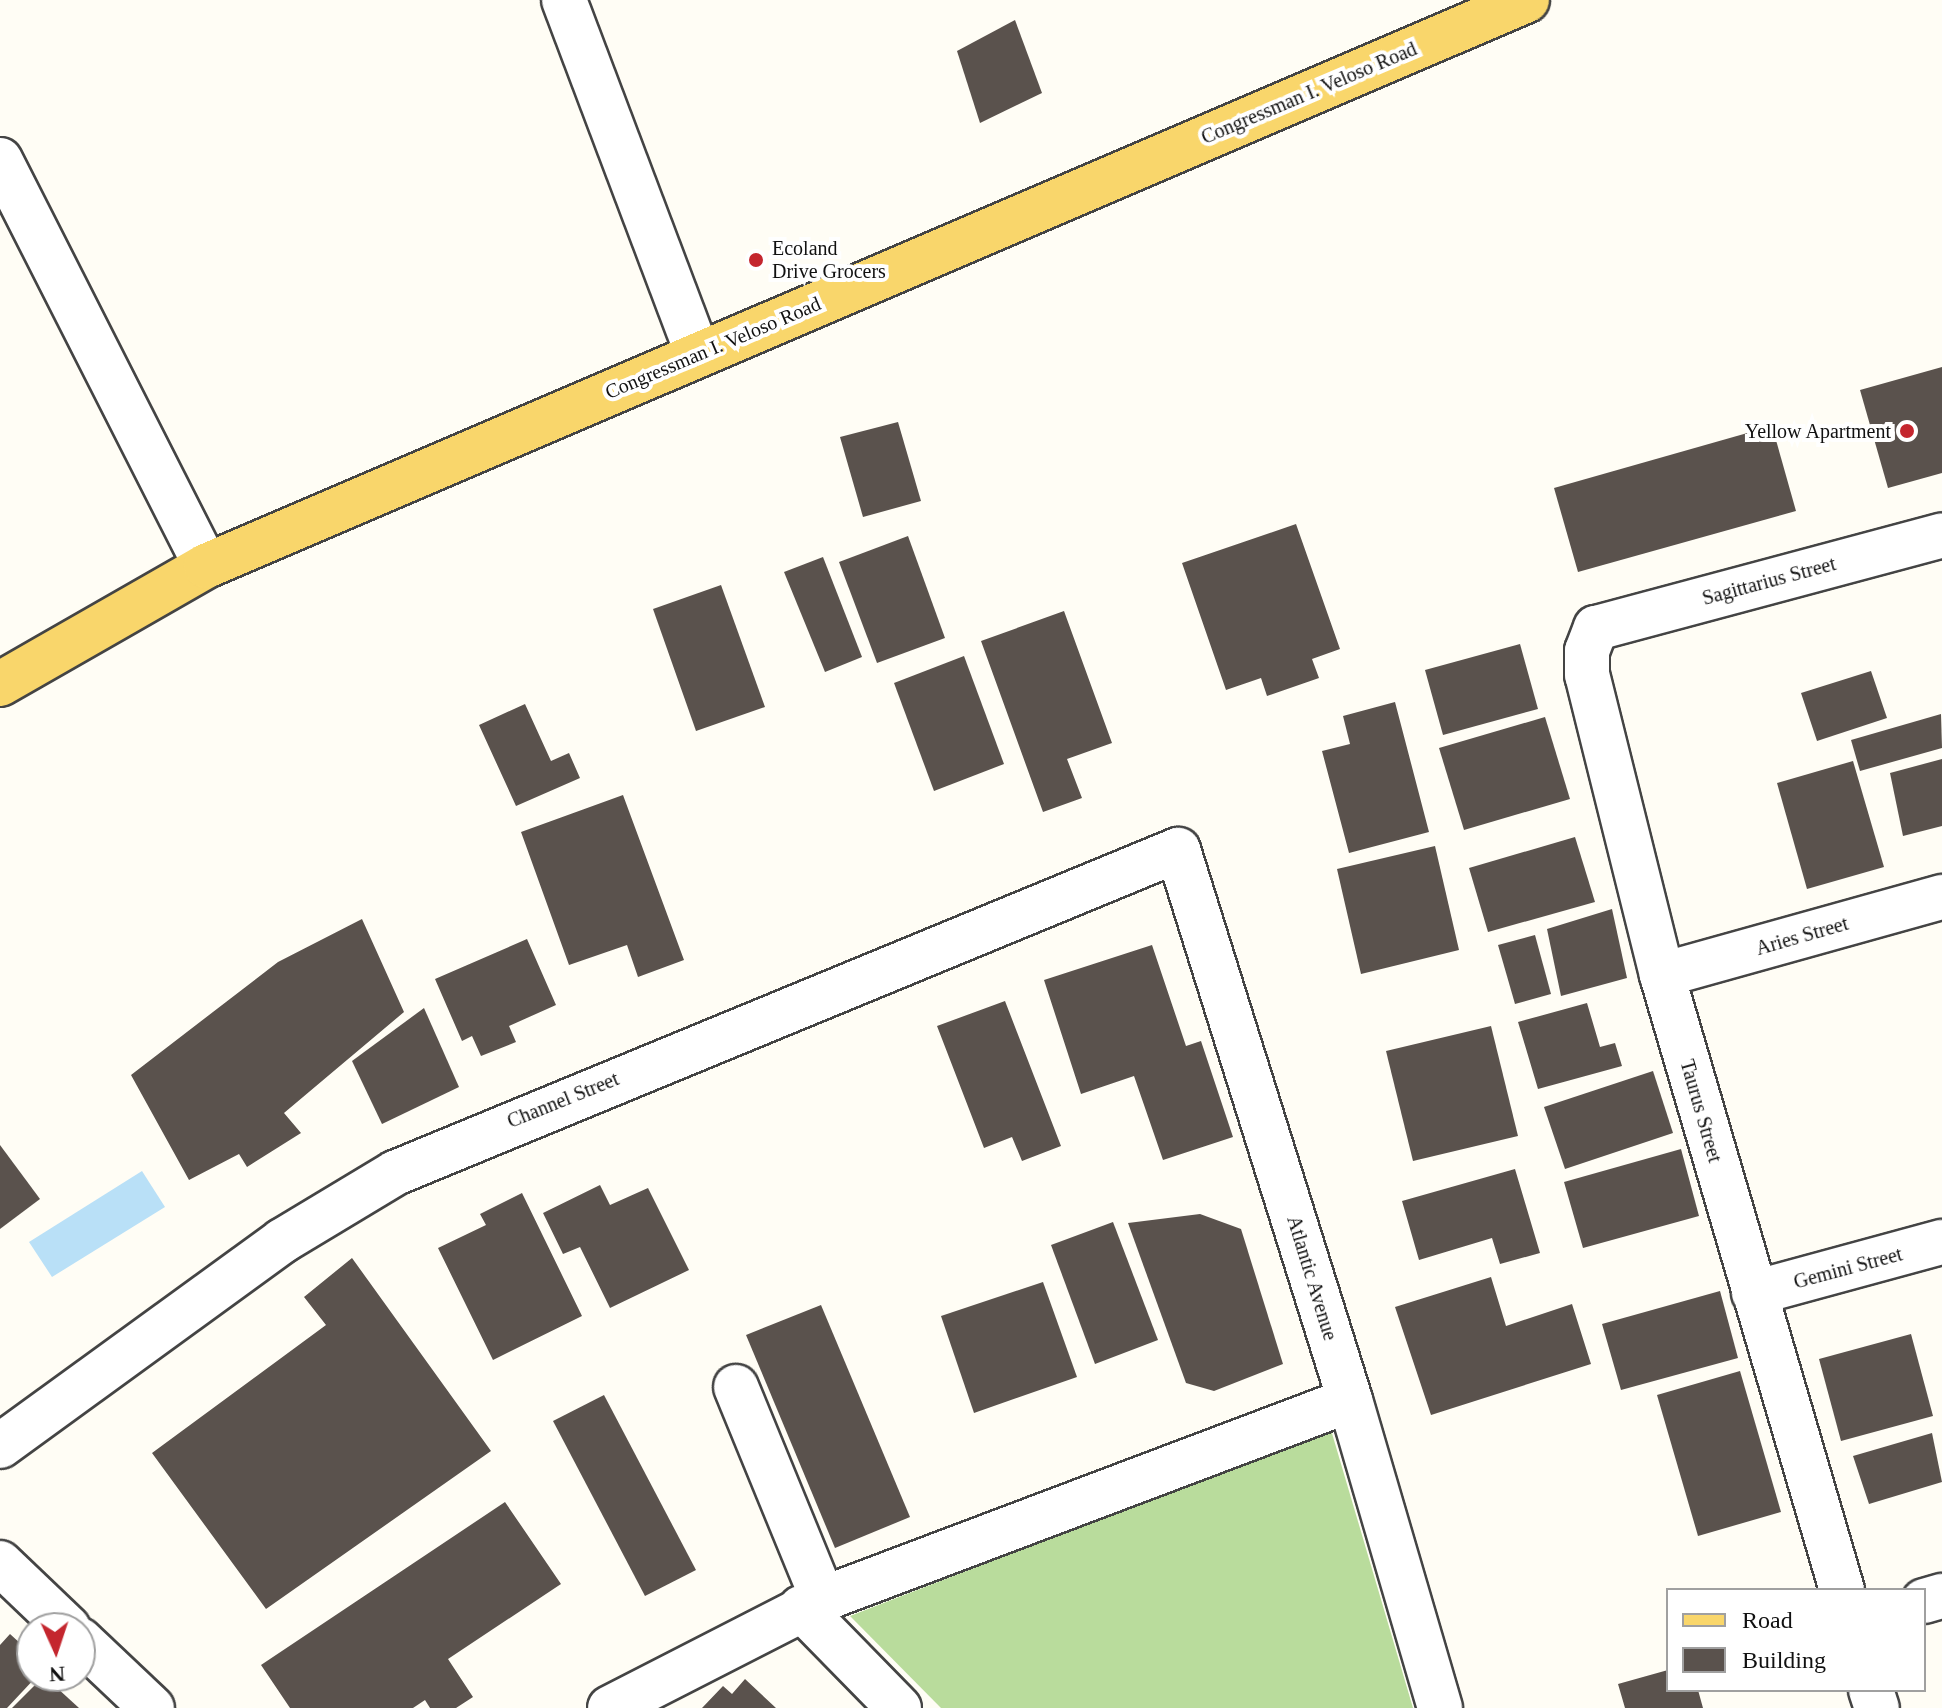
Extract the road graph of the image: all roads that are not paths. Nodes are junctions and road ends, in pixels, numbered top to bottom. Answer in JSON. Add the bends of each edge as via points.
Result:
{"nodes":[{"id":1,"x":564,"y":0,"type":"edge"},
{"id":2,"x":1527,"y":0,"type":"edge"},
{"id":3,"x":0,"y":160,"type":"edge"},
{"id":4,"x":698,"y":355,"type":"junction"},
{"id":5,"x":1942,"y":535,"type":"edge"},
{"id":6,"x":206,"y":566,"type":"junction"},
{"id":7,"x":1596,"y":628,"type":"joint"},
{"id":8,"x":0,"y":684,"type":"edge"},
{"id":9,"x":1178,"y":850,"type":"joint"},
{"id":10,"x":1942,"y":897,"type":"edge"},
{"id":11,"x":1662,"y":975,"type":"junction"},
{"id":12,"x":1942,"y":1242,"type":"edge"},
{"id":13,"x":1754,"y":1293,"type":"junction"},
{"id":14,"x":736,"y":1387,"type":"dead end"},
{"id":15,"x":1350,"y":1400,"type":"junction"},
{"id":16,"x":0,"y":1446,"type":"edge"},
{"id":17,"x":0,"y":1563,"type":"edge"},
{"id":18,"x":1841,"y":1588,"type":"edge"},
{"id":19,"x":812,"y":1604,"type":"junction"},
{"id":20,"x":51,"y":1612,"type":"edge"},
{"id":21,"x":96,"y":1655,"type":"edge"},
{"id":22,"x":152,"y":1708,"type":"edge"},
{"id":23,"x":610,"y":1708,"type":"edge"},
{"id":24,"x":899,"y":1708,"type":"edge"},
{"id":25,"x":1440,"y":1708,"type":"edge"}],
"edges":[{"from":1,"to":4,"type":"street"},
{"from":2,"to":4,"type":"main road","name":"Congressman I. Veloso Road"},
{"from":3,"to":6,"type":"street"},
{"from":4,"to":6,"type":"main road","name":"Congressman I. Veloso Road"},
{"from":5,"to":7,"type":"street","name":"Sagittarius Street"},
{"from":6,"to":8,"type":"main road","name":"Congressman I. Veloso Road"},
{"from":7,"to":11,"type":"street","name":"Taurus Street","via":[[1587,651],[1587,675]]},
{"from":9,"to":15,"type":"street","name":"Atlantic Avenue"},
{"from":9,"to":16,"type":"street","name":"Channel Street","via":[[395,1173],[282,1241]]},
{"from":10,"to":11,"type":"street","name":"Aries Street"},
{"from":11,"to":13,"type":"street","name":"Taurus Street"},
{"from":12,"to":13,"type":"street","name":"Gemini Street"},
{"from":13,"to":18,"type":"street","name":"Taurus Street"},
{"from":14,"to":19,"type":"street"},
{"from":15,"to":19,"type":"street"},
{"from":15,"to":25,"type":"street","name":"Atlantic Avenue"},
{"from":17,"to":20,"type":"street"},
{"from":19,"to":23,"type":"street"},
{"from":19,"to":24,"type":"street"},
{"from":21,"to":22,"type":"street"}]}
